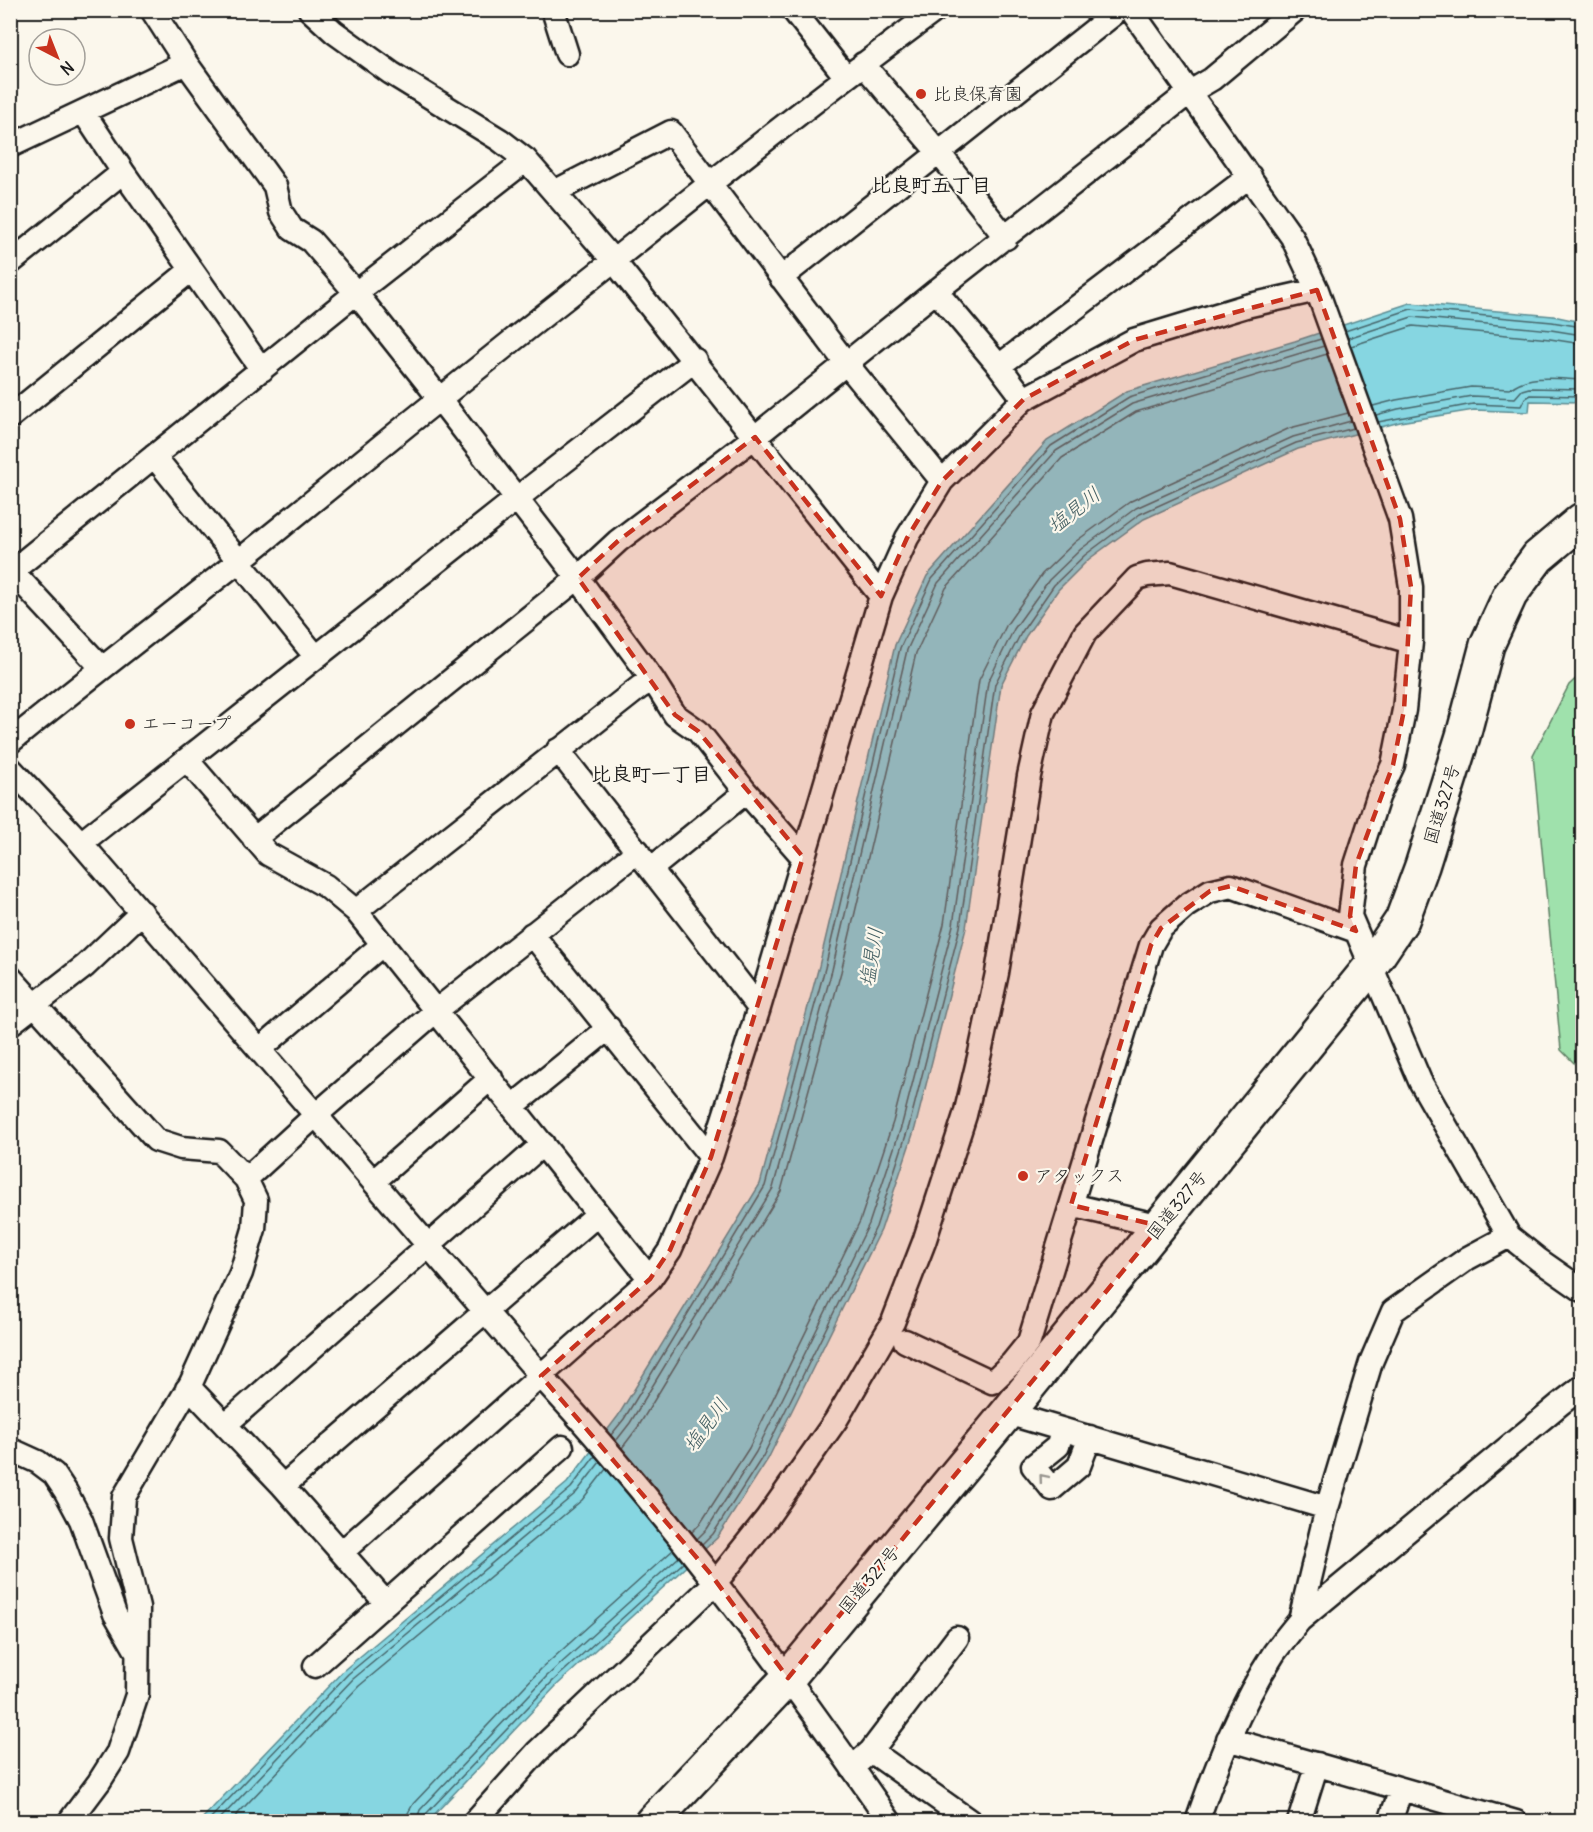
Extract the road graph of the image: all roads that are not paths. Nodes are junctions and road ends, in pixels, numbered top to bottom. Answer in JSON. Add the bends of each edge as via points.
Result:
{"nodes":[{"id":1,"x":152,"y":10,"type":"edge"},
{"id":2,"x":310,"y":10,"type":"edge"},
{"id":3,"x":534,"y":10,"type":"edge"},
{"id":4,"x":793,"y":10,"type":"edge"},
{"id":5,"x":936,"y":10,"type":"edge"},
{"id":6,"x":1119,"y":10,"type":"edge"},
{"id":7,"x":1131,"y":10,"type":"edge"},
{"id":8,"x":1294,"y":10,"type":"edge"},
{"id":9,"x":554,"y":15,"type":"edge"},
{"id":10,"x":567,"y":54,"type":"dead end"},
{"id":11,"x":186,"y":63,"type":"junction"},
{"id":12,"x":855,"y":70,"type":"junction"},
{"id":13,"x":1190,"y":92,"type":"junction"},
{"id":14,"x":84,"y":113,"type":"junction"},
{"id":15,"x":10,"y":146,"type":"edge"},
{"id":16,"x":939,"y":153,"type":"junction"},
{"id":17,"x":526,"y":160,"type":"junction"},
{"id":18,"x":123,"y":172,"type":"junction"},
{"id":19,"x":1250,"y":176,"type":"junction"},
{"id":20,"x":709,"y":183,"type":"junction"},
{"id":21,"x":554,"y":192,"type":"junction"},
{"id":22,"x":1006,"y":238,"type":"junction"},
{"id":23,"x":613,"y":260,"type":"junction"},
{"id":24,"x":10,"y":263,"type":"edge"},
{"id":25,"x":191,"y":270,"type":"junction"},
{"id":26,"x":781,"y":278,"type":"junction"},
{"id":27,"x":1317,"y":290,"type":"junction"},
{"id":28,"x":936,"y":291,"type":"junction"},
{"id":29,"x":356,"y":293,"type":"junction"},
{"id":30,"x":695,"y":360,"type":"junction"},
{"id":31,"x":846,"y":363,"type":"junction"},
{"id":32,"x":999,"y":366,"type":"junction"},
{"id":33,"x":262,"y":370,"type":"junction"},
{"id":34,"x":438,"y":399,"type":"junction"},
{"id":35,"x":1024,"y":399,"type":"junction"},
{"id":36,"x":10,"y":417,"type":"edge"},
{"id":37,"x":755,"y":437,"type":"junction"},
{"id":38,"x":154,"y":456,"type":"junction"},
{"id":39,"x":942,"y":481,"type":"junction"},
{"id":40,"x":516,"y":499,"type":"junction"},
{"id":41,"x":1582,"y":520,"type":"edge"},
{"id":42,"x":240,"y":560,"type":"junction"},
{"id":43,"x":11,"y":570,"type":"edge"},
{"id":44,"x":578,"y":578,"type":"junction"},
{"id":45,"x":881,"y":596,"type":"junction"},
{"id":46,"x":1411,"y":642,"type":"junction"},
{"id":47,"x":316,"y":657,"type":"junction"},
{"id":48,"x":101,"y":667,"type":"junction"},
{"id":49,"x":653,"y":680,"type":"junction"},
{"id":50,"x":10,"y":742,"type":"edge"},
{"id":51,"x":558,"y":750,"type":"junction"},
{"id":52,"x":187,"y":760,"type":"junction"},
{"id":53,"x":10,"y":768,"type":"edge"},
{"id":54,"x":746,"y":792,"type":"junction"},
{"id":55,"x":254,"y":839,"type":"junction"},
{"id":56,"x":81,"y":843,"type":"junction"},
{"id":57,"x":803,"y":857,"type":"junction"},
{"id":58,"x":645,"y":859,"type":"junction"},
{"id":59,"x":356,"y":911,"type":"junction"},
{"id":60,"x":142,"y":912,"type":"junction"},
{"id":61,"x":1356,"y":931,"type":"junction"},
{"id":62,"x":532,"y":934,"type":"junction"},
{"id":63,"x":383,"y":944,"type":"junction"},
{"id":64,"x":1371,"y":966,"type":"junction"},
{"id":65,"x":10,"y":977,"type":"edge"},
{"id":66,"x":36,"y":1005,"type":"junction"},
{"id":67,"x":759,"y":1008,"type":"junction"},
{"id":68,"x":436,"y":1010,"type":"junction"},
{"id":69,"x":10,"y":1024,"type":"edge"},
{"id":70,"x":609,"y":1028,"type":"junction"},
{"id":71,"x":260,"y":1049,"type":"junction"},
{"id":72,"x":490,"y":1078,"type":"junction"},
{"id":73,"x":513,"y":1106,"type":"junction"},
{"id":74,"x":316,"y":1115,"type":"junction"},
{"id":75,"x":543,"y":1144,"type":"junction"},
{"id":76,"x":711,"y":1157,"type":"junction"},
{"id":77,"x":246,"y":1179,"type":"junction"},
{"id":78,"x":374,"y":1181,"type":"junction"},
{"id":79,"x":1071,"y":1205,"type":"junction"},
{"id":80,"x":598,"y":1214,"type":"junction"},
{"id":81,"x":1160,"y":1226,"type":"junction"},
{"id":82,"x":1509,"y":1236,"type":"junction"},
{"id":83,"x":429,"y":1245,"type":"junction"},
{"id":84,"x":650,"y":1279,"type":"junction"},
{"id":85,"x":1582,"y":1290,"type":"edge"},
{"id":86,"x":486,"y":1311,"type":"junction"},
{"id":87,"x":905,"y":1341,"type":"dead end"},
{"id":88,"x":541,"y":1376,"type":"junction"},
{"id":89,"x":1582,"y":1387,"type":"edge"},
{"id":90,"x":187,"y":1389,"type":"junction"},
{"id":91,"x":1007,"y":1413,"type":"junction"},
{"id":92,"x":225,"y":1425,"type":"junction"},
{"id":93,"x":1062,"y":1430,"type":"junction"},
{"id":94,"x":1090,"y":1437,"type":"junction"},
{"id":95,"x":562,"y":1447,"type":"dead end"},
{"id":96,"x":10,"y":1452,"type":"edge"},
{"id":97,"x":283,"y":1486,"type":"junction"},
{"id":98,"x":1327,"y":1508,"type":"junction"},
{"id":99,"x":342,"y":1552,"type":"junction"},
{"id":100,"x":713,"y":1577,"type":"junction"},
{"id":101,"x":386,"y":1603,"type":"junction"},
{"id":102,"x":1300,"y":1620,"type":"junction"},
{"id":103,"x":957,"y":1638,"type":"dead end"},
{"id":104,"x":137,"y":1653,"type":"junction"},
{"id":105,"x":315,"y":1666,"type":"dead end"},
{"id":106,"x":788,"y":1678,"type":"junction"},
{"id":107,"x":1228,"y":1739,"type":"junction"},
{"id":108,"x":871,"y":1751,"type":"junction"},
{"id":109,"x":1317,"y":1764,"type":"junction"},
{"id":110,"x":852,"y":1767,"type":"junction"},
{"id":111,"x":1401,"y":1789,"type":"junction"},
{"id":112,"x":69,"y":1821,"type":"edge"},
{"id":113,"x":474,"y":1821,"type":"edge"},
{"id":114,"x":652,"y":1821,"type":"edge"},
{"id":115,"x":890,"y":1821,"type":"edge"},
{"id":116,"x":971,"y":1821,"type":"edge"},
{"id":117,"x":1197,"y":1821,"type":"edge"},
{"id":118,"x":1299,"y":1821,"type":"edge"},
{"id":119,"x":1390,"y":1821,"type":"edge"},
{"id":120,"x":1516,"y":1821,"type":"edge"}],
"edges":[{"from":1,"to":11,"type":"street"},
{"from":2,"to":17,"type":"street","via":[[391,73]]},
{"from":3,"to":9,"type":"street"},
{"from":4,"to":12,"type":"street"},
{"from":5,"to":12,"type":"street"},
{"from":6,"to":16,"type":"street"},
{"from":7,"to":13,"type":"street"},
{"from":8,"to":13,"type":"street","via":[[1212,79]]},
{"from":9,"to":10,"type":"street"},
{"from":11,"to":14,"type":"street"},
{"from":11,"to":29,"type":"street","via":[[276,186],[281,212],[292,228],[311,241]]},
{"from":12,"to":16,"type":"street"},
{"from":12,"to":20,"type":"street"},
{"from":13,"to":19,"type":"street"},
{"from":13,"to":22,"type":"street"},
{"from":14,"to":15,"type":"street"},
{"from":14,"to":18,"type":"street"},
{"from":16,"to":22,"type":"street"},
{"from":16,"to":26,"type":"street"},
{"from":17,"to":21,"type":"street"},
{"from":17,"to":29,"type":"street"},
{"from":18,"to":24,"type":"street"},
{"from":18,"to":25,"type":"street"},
{"from":19,"to":27,"type":"street","via":[[1292,237]]},
{"from":19,"to":32,"type":"street"},
{"from":20,"to":21,"type":"street","via":[[671,132]]},
{"from":20,"to":23,"type":"street"},
{"from":20,"to":26,"type":"street"},
{"from":21,"to":23,"type":"street"},
{"from":22,"to":28,"type":"street"},
{"from":23,"to":30,"type":"street"},
{"from":23,"to":34,"type":"street"},
{"from":25,"to":33,"type":"street"},
{"from":25,"to":36,"type":"street"},
{"from":26,"to":31,"type":"street"},
{"from":27,"to":35,"type":"street","via":[[1246,306],[1134,340]]},
{"from":27,"to":46,"type":"street","via":[[1400,519],[1412,587]]},
{"from":28,"to":31,"type":"street"},
{"from":28,"to":32,"type":"street"},
{"from":29,"to":33,"type":"street"},
{"from":29,"to":34,"type":"street"},
{"from":30,"to":37,"type":"street"},
{"from":30,"to":40,"type":"street"},
{"from":31,"to":37,"type":"street"},
{"from":31,"to":39,"type":"street"},
{"from":32,"to":35,"type":"street"},
{"from":33,"to":38,"type":"street"},
{"from":34,"to":40,"type":"street"},
{"from":34,"to":42,"type":"street"},
{"from":35,"to":39,"type":"street"},
{"from":37,"to":44,"type":"street","via":[[618,541]]},
{"from":37,"to":45,"type":"street"},
{"from":38,"to":42,"type":"street"},
{"from":38,"to":43,"type":"street"},
{"from":39,"to":45,"type":"street","via":[[908,538]]},
{"from":40,"to":44,"type":"street"},
{"from":40,"to":47,"type":"street"},
{"from":41,"to":64,"type":"highway","name":"国道327号","via":[[1538,557],[1510,595],[1487,645],[1463,736],[1402,921]]},
{"from":42,"to":47,"type":"street"},
{"from":42,"to":48,"type":"street"},
{"from":43,"to":48,"type":"street"},
{"from":44,"to":49,"type":"street"},
{"from":44,"to":55,"type":"street"},
{"from":45,"to":57,"type":"street"},
{"from":46,"to":61,"type":"street","via":[[1393,765],[1356,865],[1350,916]]},
{"from":46,"to":100,"type":"street","via":[[1170,573],[1137,578],[1085,633],[1043,712],[997,973],[965,1115],[893,1322],[836,1420],[767,1518]]},
{"from":47,"to":52,"type":"street"},
{"from":48,"to":50,"type":"street"},
{"from":49,"to":51,"type":"street"},
{"from":49,"to":54,"type":"street","via":[[675,715],[698,731]]},
{"from":51,"to":58,"type":"street"},
{"from":51,"to":59,"type":"street"},
{"from":52,"to":55,"type":"street"},
{"from":52,"to":56,"type":"street"},
{"from":53,"to":56,"type":"street"},
{"from":54,"to":57,"type":"street"},
{"from":54,"to":58,"type":"street"},
{"from":55,"to":59,"type":"street","via":[[268,854],[326,886]]},
{"from":56,"to":60,"type":"street"},
{"from":57,"to":67,"type":"street"},
{"from":58,"to":62,"type":"street"},
{"from":58,"to":67,"type":"street"},
{"from":59,"to":63,"type":"street"},
{"from":60,"to":66,"type":"street","via":[[86,966]]},
{"from":60,"to":71,"type":"street"},
{"from":61,"to":64,"type":"street"},
{"from":61,"to":79,"type":"street","via":[[1231,886],[1210,891],[1161,928],[1150,945]]},
{"from":62,"to":68,"type":"street"},
{"from":62,"to":70,"type":"street"},
{"from":63,"to":68,"type":"street"},
{"from":63,"to":71,"type":"street"},
{"from":64,"to":81,"type":"highway","name":"国道327号"},
{"from":64,"to":82,"type":"street","via":[[1420,1081]]},
{"from":65,"to":66,"type":"street"},
{"from":66,"to":69,"type":"street"},
{"from":66,"to":77,"type":"street","via":[[156,1140],[181,1148],[219,1151]]},
{"from":67,"to":76,"type":"street"},
{"from":68,"to":72,"type":"street"},
{"from":68,"to":74,"type":"street"},
{"from":70,"to":73,"type":"street"},
{"from":70,"to":76,"type":"street"},
{"from":71,"to":74,"type":"street"},
{"from":72,"to":73,"type":"street"},
{"from":72,"to":78,"type":"street"},
{"from":73,"to":75,"type":"street"},
{"from":74,"to":77,"type":"street"},
{"from":74,"to":78,"type":"street"},
{"from":75,"to":80,"type":"street"},
{"from":75,"to":83,"type":"street"},
{"from":76,"to":84,"type":"street","via":[[670,1250]]},
{"from":77,"to":90,"type":"street","via":[[256,1200],[255,1229],[242,1273]]},
{"from":78,"to":83,"type":"street"},
{"from":79,"to":81,"type":"street"},
{"from":79,"to":87,"type":"street","via":[[1029,1342],[992,1382]]},
{"from":80,"to":84,"type":"street"},
{"from":80,"to":86,"type":"street"},
{"from":81,"to":91,"type":"highway","name":"国道327号"},
{"from":82,"to":85,"type":"street"},
{"from":82,"to":98,"type":"street","via":[[1468,1258],[1393,1311],[1371,1362]]},
{"from":83,"to":86,"type":"street"},
{"from":83,"to":92,"type":"street"},
{"from":84,"to":88,"type":"street"},
{"from":86,"to":88,"type":"street"},
{"from":86,"to":97,"type":"street"},
{"from":88,"to":99,"type":"street"},
{"from":88,"to":100,"type":"street","via":[[587,1425]]},
{"from":89,"to":102,"type":"street"},
{"from":90,"to":92,"type":"street"},
{"from":90,"to":104,"type":"street","via":[[124,1497],[121,1538],[138,1607]]},
{"from":91,"to":93,"type":"street"},
{"from":91,"to":106,"type":"highway","name":"国道327号"},
{"from":92,"to":97,"type":"street"},
{"from":93,"to":94,"type":"street"},
{"from":94,"to":93,"type":"street","one_way":true,"via":[[1079,1466],[1052,1489],[1033,1466],[1058,1446]]},
{"from":94,"to":98,"type":"street"},
{"from":95,"to":101,"type":"street"},
{"from":96,"to":104,"type":"street","via":[[38,1462],[54,1474],[66,1491],[81,1520],[115,1614]]},
{"from":97,"to":99,"type":"street"},
{"from":98,"to":102,"type":"street"},
{"from":99,"to":101,"type":"street"},
{"from":100,"to":106,"type":"street"},
{"from":100,"to":113,"type":"street","via":[[537,1752]]},
{"from":101,"to":105,"type":"street"},
{"from":102,"to":107,"type":"street","via":[[1274,1653]]},
{"from":103,"to":108,"type":"street"},
{"from":104,"to":112,"type":"street","via":[[137,1695],[118,1752]]},
{"from":106,"to":110,"type":"street"},
{"from":106,"to":114,"type":"highway","name":"国道327号"},
{"from":107,"to":109,"type":"street"},
{"from":107,"to":117,"type":"street"},
{"from":108,"to":110,"type":"street"},
{"from":108,"to":116,"type":"street"},
{"from":109,"to":111,"type":"street"},
{"from":109,"to":118,"type":"street"},
{"from":110,"to":115,"type":"street"},
{"from":111,"to":119,"type":"street"},
{"from":111,"to":120,"type":"street"}]}
